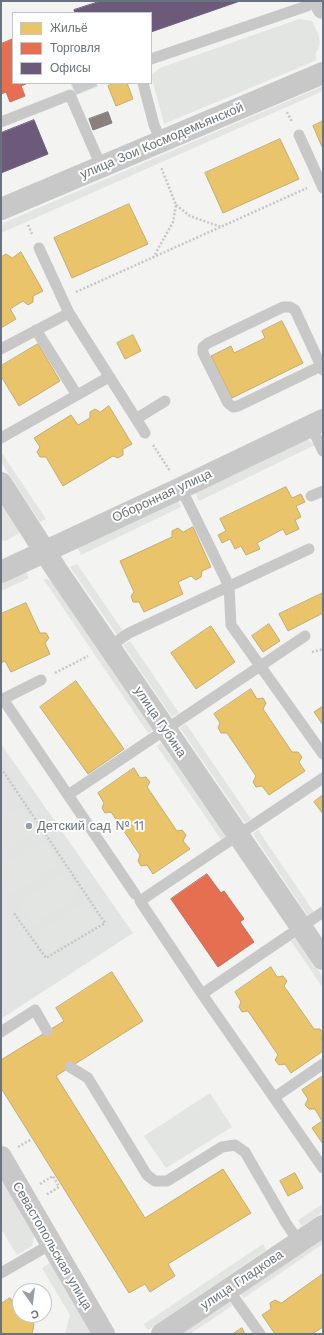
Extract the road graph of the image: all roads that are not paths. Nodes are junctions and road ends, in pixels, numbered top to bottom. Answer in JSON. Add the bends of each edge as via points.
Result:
{"nodes":[{"id":1,"x":318,"y":4,"type":"edge"},
{"id":2,"x":152,"y":59,"type":"edge"},
{"id":3,"x":323,"y":73,"type":"edge"},
{"id":4,"x":143,"y":84,"type":"edge"},
{"id":5,"x":1,"y":122,"type":"edge"},
{"id":6,"x":299,"y":135,"type":"dead end"},
{"id":7,"x":161,"y":141,"type":"junction"},
{"id":8,"x":101,"y":166,"type":"junction"},
{"id":9,"x":322,"y":185,"type":"edge"},
{"id":10,"x":1,"y":209,"type":"edge"},
{"id":11,"x":39,"y":248,"type":"dead end"},
{"id":12,"x":69,"y":313,"type":"junction"},
{"id":13,"x":36,"y":330,"type":"junction"},
{"id":14,"x":1,"y":349,"type":"edge"},
{"id":15,"x":322,"y":368,"type":"edge"},
{"id":16,"x":110,"y":377,"type":"junction"},
{"id":17,"x":77,"y":395,"type":"junction"},
{"id":18,"x":165,"y":401,"type":"dead end"},
{"id":19,"x":136,"y":419,"type":"junction"},
{"id":20,"x":317,"y":423,"type":"edge"},
{"id":21,"x":146,"y":433,"type":"road end"},
{"id":22,"x":1,"y":438,"type":"edge"},
{"id":23,"x":323,"y":451,"type":"edge"},
{"id":24,"x":177,"y":482,"type":"junction"},
{"id":25,"x":1,"y":483,"type":"edge"},
{"id":26,"x":323,"y":491,"type":"edge"},
{"id":27,"x":311,"y":496,"type":"dead end"},
{"id":28,"x":309,"y":549,"type":"dead end"},
{"id":29,"x":45,"y":552,"type":"junction"},
{"id":30,"x":1,"y":572,"type":"edge"},
{"id":31,"x":230,"y":586,"type":"junction"},
{"id":32,"x":305,"y":636,"type":"dead end"},
{"id":33,"x":109,"y":646,"type":"junction"},
{"id":34,"x":260,"y":666,"type":"junction"},
{"id":35,"x":42,"y":680,"type":"road end"},
{"id":36,"x":166,"y":730,"type":"junction"},
{"id":37,"x":323,"y":754,"type":"edge"},
{"id":38,"x":323,"y":778,"type":"edge"},
{"id":39,"x":68,"y":795,"type":"junction"},
{"id":40,"x":238,"y":835,"type":"junction"},
{"id":41,"x":135,"y":894,"type":"dead end"},
{"id":42,"x":323,"y":912,"type":"edge"},
{"id":43,"x":302,"y":928,"type":"junction"},
{"id":44,"x":323,"y":959,"type":"edge"},
{"id":45,"x":202,"y":994,"type":"junction"},
{"id":46,"x":47,"y":1031,"type":"dead end"},
{"id":47,"x":1,"y":1032,"type":"edge"},
{"id":48,"x":323,"y":1064,"type":"edge"},
{"id":49,"x":70,"y":1067,"type":"dead end"},
{"id":50,"x":275,"y":1097,"type":"junction"},
{"id":51,"x":10,"y":1152,"type":"edge"},
{"id":52,"x":323,"y":1168,"type":"edge"},
{"id":53,"x":323,"y":1226,"type":"edge"},
{"id":54,"x":299,"y":1242,"type":"junction"},
{"id":55,"x":51,"y":1244,"type":"junction"},
{"id":56,"x":1,"y":1273,"type":"edge"},
{"id":57,"x":228,"y":1289,"type":"junction"},
{"id":58,"x":104,"y":1334,"type":"edge"},
{"id":59,"x":162,"y":1334,"type":"edge"},
{"id":60,"x":260,"y":1334,"type":"edge"}],
"edges":[{"from":1,"to":2,"type":"lane"},
{"from":3,"to":7,"type":"street","name":"улица Зои Космодемьянской"},
{"from":4,"to":7,"type":"lane"},
{"from":5,"to":8,"type":"lane","via":[[70,95]]},
{"from":6,"to":9,"type":"lane"},
{"from":7,"to":8,"type":"street","name":"улица Зои Космодемьянской"},
{"from":8,"to":10,"type":"street","name":"улица Зои Космодемьянской"},
{"from":11,"to":12,"type":"lane"},
{"from":12,"to":13,"type":"lane"},
{"from":12,"to":16,"type":"lane"},
{"from":13,"to":14,"type":"lane"},
{"from":13,"to":17,"type":"lane"},
{"from":15,"to":15,"type":"lane","via":[[295,310],[290,307],[283,307],[203,347],[203,353],[228,404],[233,407]]},
{"from":16,"to":17,"type":"lane"},
{"from":16,"to":19,"type":"lane"},
{"from":17,"to":22,"type":"lane"},
{"from":18,"to":19,"type":"lane"},
{"from":19,"to":21,"type":"lane"},
{"from":20,"to":23,"type":"lane"},
{"from":20,"to":24,"type":"street","name":"Оборонная улица"},
{"from":24,"to":29,"type":"street","name":"Оборонная улица"},
{"from":24,"to":31,"type":"lane"},
{"from":25,"to":29,"type":"street","name":"улица Губина"},
{"from":26,"to":27,"type":"lane"},
{"from":28,"to":31,"type":"lane"},
{"from":29,"to":30,"type":"street","name":"Оборонная улица"},
{"from":29,"to":33,"type":"street","name":"улица Губина"},
{"from":31,"to":33,"type":"lane"},
{"from":31,"to":34,"type":"lane","via":[[231,625]]},
{"from":32,"to":34,"type":"lane"},
{"from":33,"to":36,"type":"street","name":"улица Губина"},
{"from":34,"to":36,"type":"lane"},
{"from":34,"to":37,"type":"lane"},
{"from":35,"to":39,"type":"lane","via":[[3,699],[57,787]]},
{"from":36,"to":39,"type":"lane"},
{"from":36,"to":40,"type":"street","name":"улица Губина"},
{"from":38,"to":40,"type":"lane"},
{"from":39,"to":41,"type":"lane"},
{"from":40,"to":43,"type":"street","name":"улица Губина"},
{"from":40,"to":45,"type":"lane","via":[[140,901]]},
{"from":42,"to":43,"type":"lane"},
{"from":43,"to":44,"type":"street","name":"улица Губина"},
{"from":43,"to":45,"type":"lane"},
{"from":45,"to":50,"type":"lane"},
{"from":46,"to":47,"type":"lane","via":[[35,1010]]},
{"from":48,"to":50,"type":"lane"},
{"from":49,"to":54,"type":"lane","via":[[88,1078],[147,1174],[155,1181],[167,1181],[222,1147],[235,1146],[245,1152]]},
{"from":50,"to":52,"type":"lane"},
{"from":51,"to":55,"type":"street","name":"Севастопольская улица"},
{"from":53,"to":54,"type":"street","name":"улица Гладкова"},
{"from":54,"to":57,"type":"street","name":"улица Гладкова"},
{"from":55,"to":56,"type":"lane"},
{"from":55,"to":58,"type":"street","name":"Севастопольская улица"},
{"from":57,"to":59,"type":"street","name":"улица Гладкова"},
{"from":57,"to":60,"type":"lane"}]}
